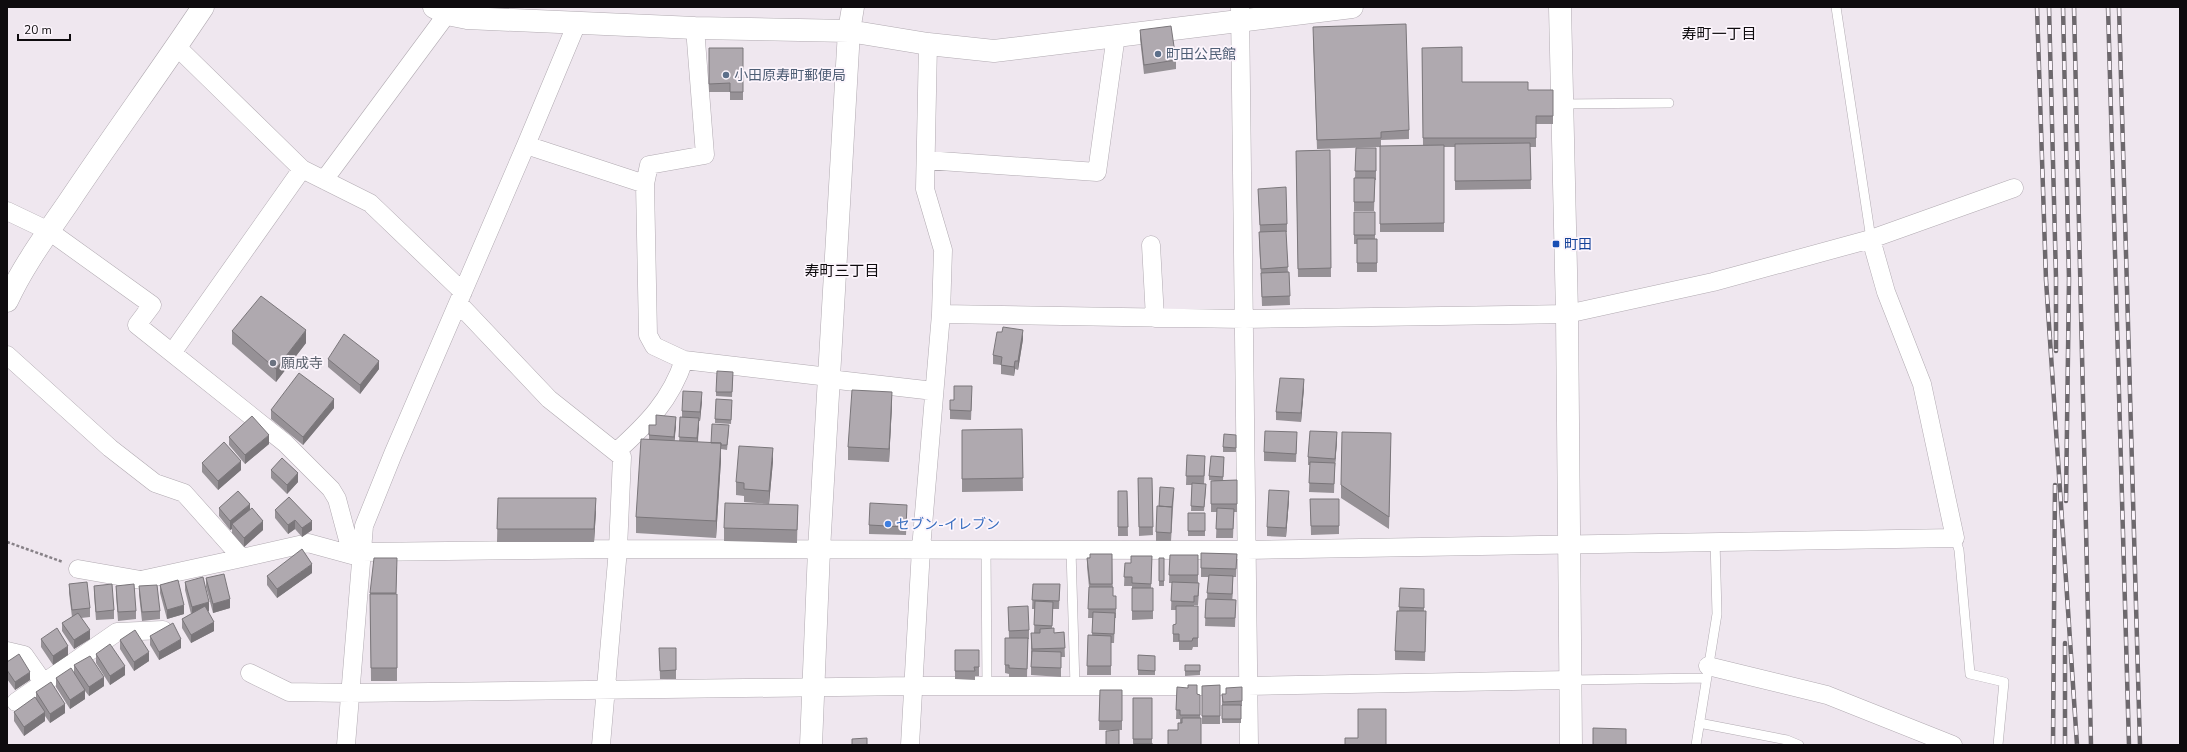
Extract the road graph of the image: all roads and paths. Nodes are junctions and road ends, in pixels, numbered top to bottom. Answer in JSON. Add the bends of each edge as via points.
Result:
{"nodes":[{"id":1,"x":203,"y":7,"type":"edge"},
{"id":2,"x":853,"y":7,"type":"edge"},
{"id":3,"x":1352,"y":7,"type":"edge"},
{"id":4,"x":1560,"y":7,"type":"edge"},
{"id":5,"x":1836,"y":7,"type":"edge"},
{"id":6,"x":440,"y":11,"type":"edge"},
{"id":7,"x":487,"y":13,"type":"edge"},
{"id":8,"x":1240,"y":14,"type":"edge"},
{"id":9,"x":577,"y":23,"type":"junction"},
{"id":10,"x":695,"y":28,"type":"junction"},
{"id":11,"x":849,"y":31,"type":"junction"},
{"id":12,"x":1116,"y":35,"type":"junction"},
{"id":13,"x":928,"y":44,"type":"junction"},
{"id":14,"x":176,"y":46,"type":"junction"},
{"id":15,"x":1669,"y":103,"type":"dead end"},
{"id":16,"x":1562,"y":104,"type":"junction"},
{"id":17,"x":526,"y":145,"type":"junction"},
{"id":18,"x":926,"y":160,"type":"junction"},
{"id":19,"x":302,"y":169,"type":"junction"},
{"id":20,"x":324,"y":180,"type":"junction"},
{"id":21,"x":645,"y":184,"type":"junction"},
{"id":22,"x":2014,"y":188,"type":"dead end"},
{"id":23,"x":7,"y":211,"type":"edge"},
{"id":24,"x":49,"y":231,"type":"junction"},
{"id":25,"x":1871,"y":239,"type":"junction"},
{"id":26,"x":1151,"y":245,"type":"dead end"},
{"id":27,"x":461,"y":298,"type":"junction"},
{"id":28,"x":7,"y":301,"type":"edge"},
{"id":29,"x":941,"y":314,"type":"junction"},
{"id":30,"x":1567,"y":314,"type":"junction"},
{"id":31,"x":1155,"y":318,"type":"junction"},
{"id":32,"x":1244,"y":319,"type":"junction"},
{"id":33,"x":172,"y":353,"type":"junction"},
{"id":34,"x":7,"y":355,"type":"edge"},
{"id":35,"x":684,"y":360,"type":"junction"},
{"id":36,"x":829,"y":378,"type":"junction"},
{"id":37,"x":934,"y":391,"type":"junction"},
{"id":38,"x":616,"y":452,"type":"junction"},
{"id":39,"x":1955,"y":538,"type":"junction"},
{"id":40,"x":1715,"y":540,"type":"junction"},
{"id":41,"x":7,"y":542,"type":"edge"},
{"id":42,"x":1568,"y":543,"type":"junction"},
{"id":43,"x":618,"y":549,"type":"junction"},
{"id":44,"x":921,"y":549,"type":"junction"},
{"id":45,"x":819,"y":550,"type":"junction"},
{"id":46,"x":986,"y":550,"type":"junction"},
{"id":47,"x":1071,"y":550,"type":"junction"},
{"id":48,"x":1247,"y":550,"type":"junction"},
{"id":49,"x":357,"y":554,"type":"junction"},
{"id":50,"x":242,"y":558,"type":"junction"},
{"id":51,"x":78,"y":569,"type":"joint"},
{"id":52,"x":163,"y":630,"type":"edge"},
{"id":53,"x":7,"y":651,"type":"edge"},
{"id":54,"x":1707,"y":672,"type":"junction"},
{"id":55,"x":250,"y":673,"type":"dead end"},
{"id":56,"x":1571,"y":680,"type":"junction"},
{"id":57,"x":43,"y":682,"type":"junction"},
{"id":58,"x":913,"y":686,"type":"junction"},
{"id":59,"x":987,"y":686,"type":"junction"},
{"id":60,"x":1076,"y":686,"type":"junction"},
{"id":61,"x":1248,"y":686,"type":"junction"},
{"id":62,"x":815,"y":687,"type":"junction"},
{"id":63,"x":604,"y":690,"type":"junction"},
{"id":64,"x":350,"y":693,"type":"junction"},
{"id":65,"x":16,"y":702,"type":"dead end"},
{"id":66,"x":1699,"y":723,"type":"junction"},
{"id":67,"x":346,"y":745,"type":"edge"},
{"id":68,"x":601,"y":745,"type":"edge"},
{"id":69,"x":812,"y":745,"type":"edge"},
{"id":70,"x":910,"y":745,"type":"edge"},
{"id":71,"x":1249,"y":745,"type":"edge"},
{"id":72,"x":1571,"y":745,"type":"edge"},
{"id":73,"x":1696,"y":745,"type":"edge"},
{"id":74,"x":1799,"y":745,"type":"edge"},
{"id":75,"x":1953,"y":745,"type":"edge"},
{"id":76,"x":1998,"y":745,"type":"edge"}],
"edges":[{"from":1,"to":14,"type":"street"},
{"from":2,"to":11,"type":"street"},
{"from":3,"to":8,"type":"street"},
{"from":4,"to":16,"type":"street"},
{"from":5,"to":25,"type":"lane"},
{"from":6,"to":7,"type":"street","via":[[467,18]]},
{"from":6,"to":20,"type":"street"},
{"from":7,"to":9,"type":"street"},
{"from":8,"to":12,"type":"street"},
{"from":8,"to":32,"type":"street"},
{"from":9,"to":10,"type":"street"},
{"from":9,"to":17,"type":"street"},
{"from":10,"to":11,"type":"street"},
{"from":10,"to":21,"type":"street","via":[[705,155],[649,165]]},
{"from":11,"to":13,"type":"street"},
{"from":11,"to":36,"type":"street"},
{"from":12,"to":13,"type":"street","via":[[994,51]]},
{"from":12,"to":18,"type":"street","via":[[1097,172]]},
{"from":13,"to":18,"type":"street"},
{"from":14,"to":19,"type":"street"},
{"from":14,"to":24,"type":"street"},
{"from":15,"to":16,"type":"lane"},
{"from":16,"to":30,"type":"street"},
{"from":17,"to":21,"type":"street"},
{"from":17,"to":27,"type":"street"},
{"from":18,"to":29,"type":"street","via":[[926,189],[943,250]]},
{"from":19,"to":20,"type":"street"},
{"from":19,"to":33,"type":"street"},
{"from":20,"to":27,"type":"street","via":[[370,203]]},
{"from":21,"to":35,"type":"street","via":[[648,335],[654,346]]},
{"from":22,"to":25,"type":"street"},
{"from":23,"to":24,"type":"street"},
{"from":24,"to":28,"type":"street"},
{"from":24,"to":33,"type":"street","via":[[152,305],[137,325]]},
{"from":25,"to":30,"type":"street","via":[[1713,282]]},
{"from":25,"to":39,"type":"street","via":[[1886,292],[1922,384]]},
{"from":26,"to":31,"type":"street"},
{"from":27,"to":38,"type":"street","via":[[548,399]]},
{"from":27,"to":49,"type":"street","via":[[393,454],[364,526]]},
{"from":29,"to":31,"type":"street"},
{"from":29,"to":37,"type":"street"},
{"from":30,"to":32,"type":"street"},
{"from":30,"to":42,"type":"street"},
{"from":31,"to":32,"type":"street"},
{"from":32,"to":48,"type":"street"},
{"from":33,"to":49,"type":"street","via":[[285,443],[331,489]]},
{"from":34,"to":50,"type":"street","via":[[110,448],[155,483],[184,493]]},
{"from":35,"to":36,"type":"street"},
{"from":35,"to":38,"type":"street","via":[[677,381],[661,406]]},
{"from":36,"to":37,"type":"street"},
{"from":36,"to":45,"type":"street"},
{"from":37,"to":44,"type":"street"},
{"from":38,"to":43,"type":"street","via":[[622,457]]},
{"from":39,"to":40,"type":"street"},
{"from":39,"to":76,"type":"lane","via":[[1959,550],[1970,674],[2004,682]]},
{"from":40,"to":42,"type":"street"},
{"from":40,"to":54,"type":"lane","via":[[1717,614]]},
{"from":41,"to":51,"type":"path"},
{"from":42,"to":48,"type":"street"},
{"from":42,"to":56,"type":"street"},
{"from":43,"to":45,"type":"street"},
{"from":43,"to":49,"type":"street"},
{"from":43,"to":63,"type":"street"},
{"from":44,"to":45,"type":"street"},
{"from":44,"to":46,"type":"street"},
{"from":44,"to":58,"type":"street"},
{"from":45,"to":62,"type":"street"},
{"from":46,"to":47,"type":"street"},
{"from":46,"to":59,"type":"lane"},
{"from":47,"to":48,"type":"street"},
{"from":47,"to":60,"type":"lane"},
{"from":48,"to":61,"type":"street"},
{"from":49,"to":50,"type":"street","via":[[308,543]]},
{"from":49,"to":64,"type":"street"},
{"from":50,"to":51,"type":"street","via":[[141,580]]},
{"from":52,"to":57,"type":"street","via":[[117,632]]},
{"from":53,"to":57,"type":"street","via":[[24,654]]},
{"from":54,"to":56,"type":"lane"},
{"from":54,"to":66,"type":"lane"},
{"from":54,"to":75,"type":"street","via":[[1827,695]]},
{"from":55,"to":64,"type":"street","via":[[289,692]]},
{"from":56,"to":61,"type":"street"},
{"from":56,"to":72,"type":"street"},
{"from":57,"to":65,"type":"street"},
{"from":58,"to":59,"type":"street"},
{"from":58,"to":62,"type":"street"},
{"from":58,"to":70,"type":"street"},
{"from":59,"to":60,"type":"street"},
{"from":60,"to":61,"type":"street"},
{"from":61,"to":71,"type":"street"},
{"from":62,"to":63,"type":"street"},
{"from":62,"to":69,"type":"street"},
{"from":63,"to":64,"type":"street"},
{"from":63,"to":68,"type":"street"},
{"from":64,"to":67,"type":"street"},
{"from":66,"to":73,"type":"lane"},
{"from":66,"to":74,"type":"lane","via":[[1787,740]]}]}
